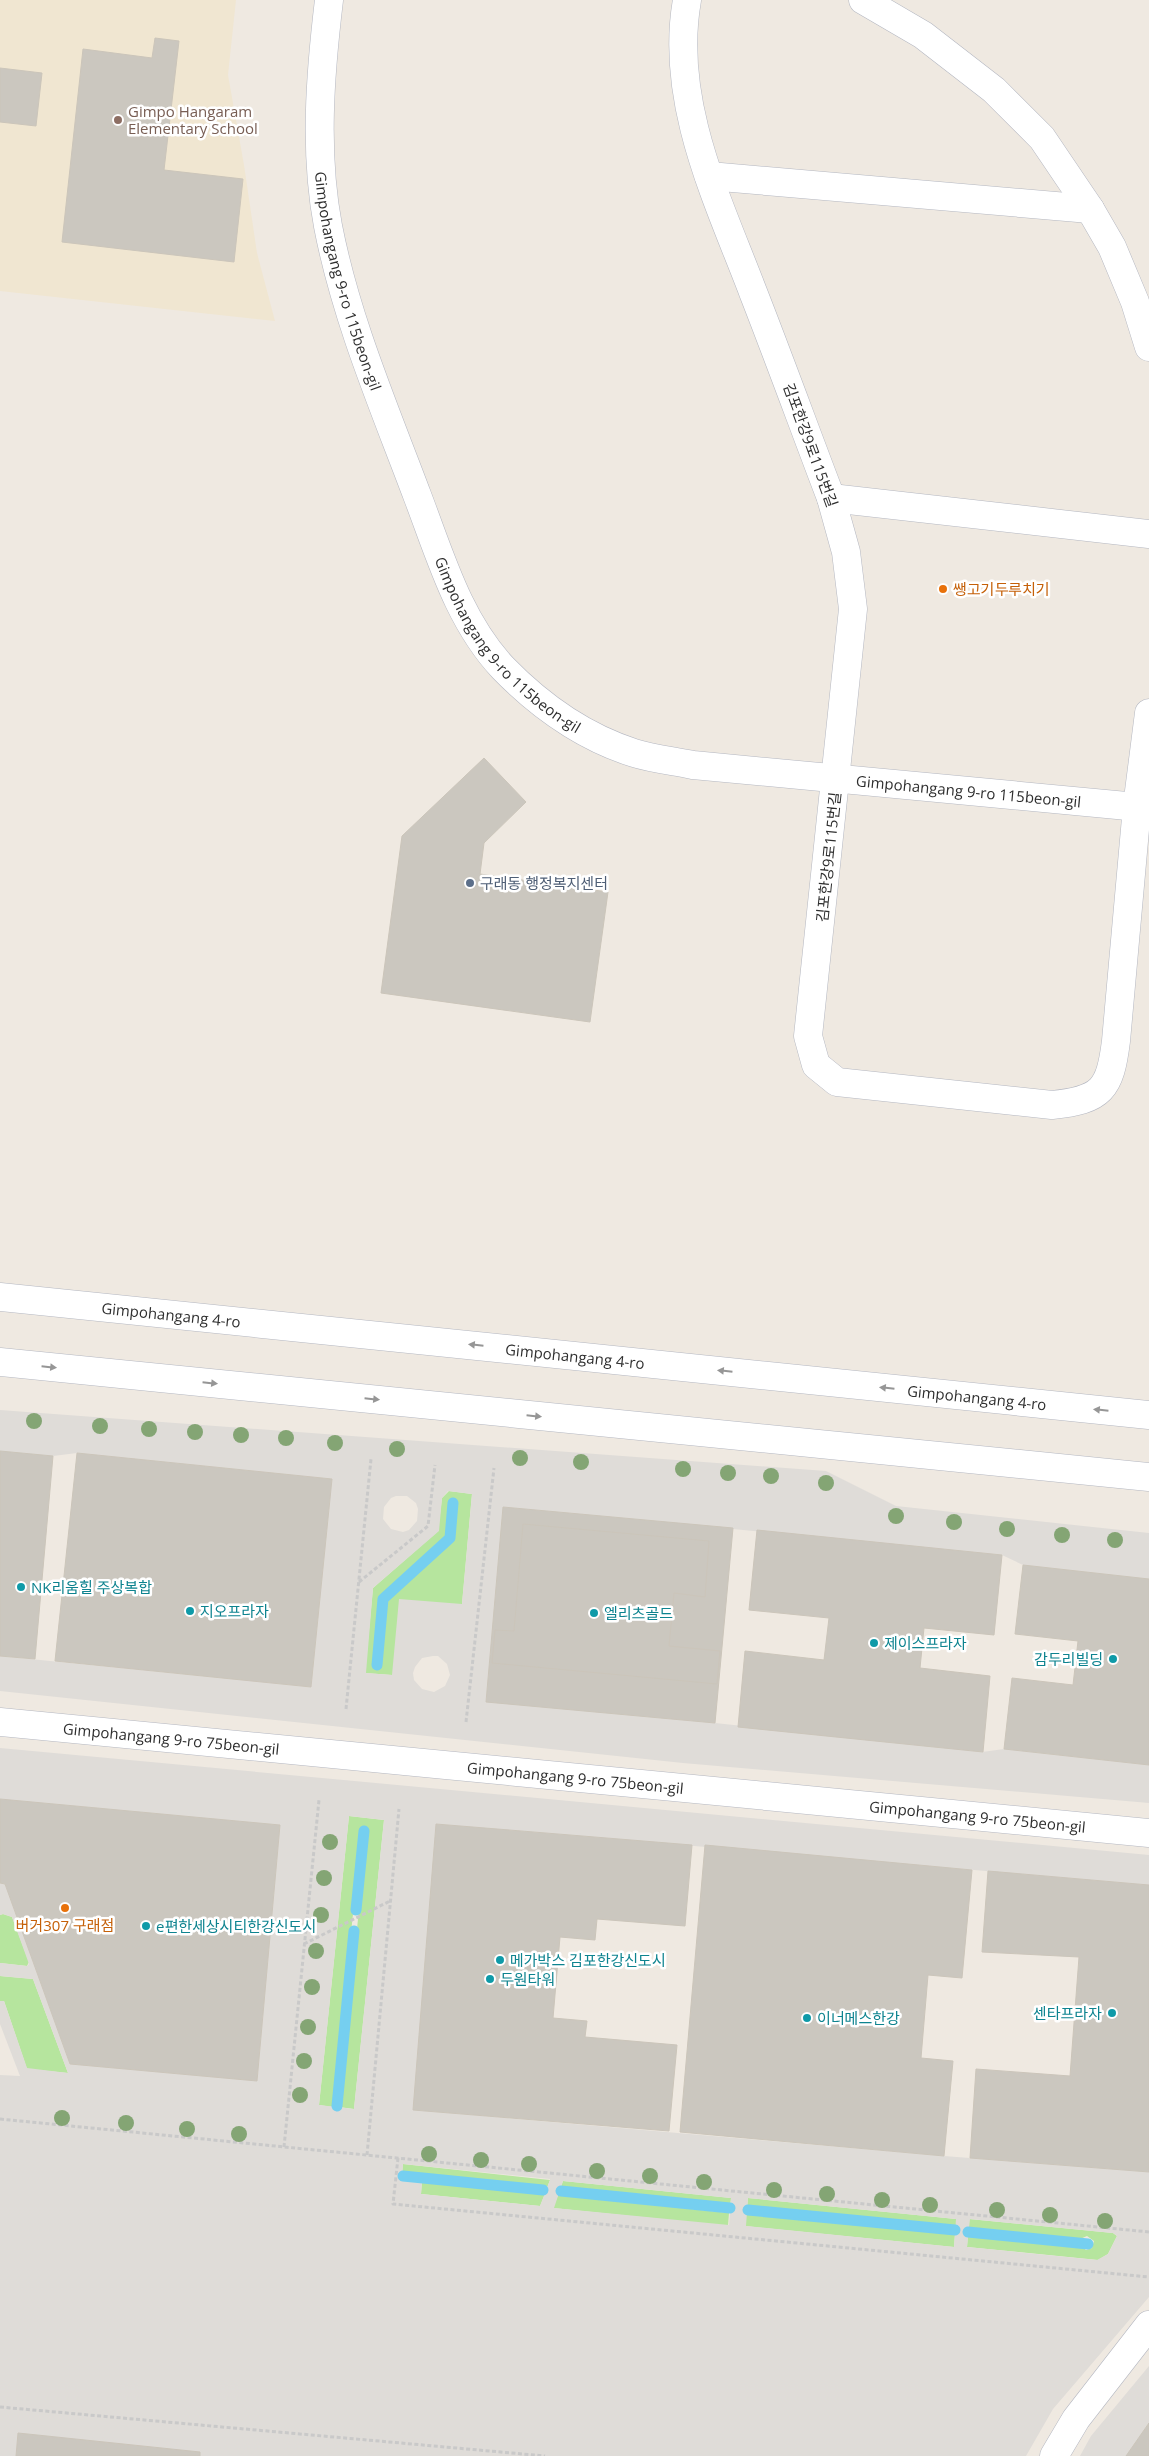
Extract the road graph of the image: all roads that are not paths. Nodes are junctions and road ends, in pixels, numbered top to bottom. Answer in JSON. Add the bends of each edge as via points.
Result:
{"nodes":[{"id":1,"x":329,"y":0,"type":"edge"},
{"id":2,"x":687,"y":0,"type":"edge"},
{"id":3,"x":863,"y":0,"type":"edge"},
{"id":4,"x":709,"y":176,"type":"junction"},
{"id":5,"x":1090,"y":210,"type":"junction"},
{"id":6,"x":1149,"y":347,"type":"edge"},
{"id":7,"x":831,"y":498,"type":"junction"},
{"id":8,"x":1149,"y":534,"type":"edge"},
{"id":9,"x":1149,"y":713,"type":"edge"},
{"id":10,"x":836,"y":777,"type":"junction"},
{"id":11,"x":1143,"y":807,"type":"edge"},
{"id":12,"x":0,"y":1297,"type":"edge"},
{"id":13,"x":0,"y":1362,"type":"edge"},
{"id":14,"x":1149,"y":1415,"type":"edge"},
{"id":15,"x":1149,"y":1477,"type":"edge"},
{"id":16,"x":0,"y":1722,"type":"edge"},
{"id":17,"x":1149,"y":1833,"type":"edge"},
{"id":18,"x":1149,"y":2325,"type":"edge"},
{"id":19,"x":1054,"y":2456,"type":"edge"}],
"edges":[{"from":1,"to":10,"type":"street","name":"Gimpohangang 9-ro 115beon-gil","via":[[322,60],[319,142],[328,225],[344,291],[366,358],[454,592],[473,631],[534,697],[583,730],[635,754],[693,765]]},
{"from":2,"to":4,"type":"street","name":"김포한강9로115번길","via":[[682,65],[688,103]]},
{"from":3,"to":5,"type":"street","via":[[923,35],[994,90],[1042,138]]},
{"from":4,"to":5,"type":"street"},
{"from":4,"to":7,"type":"street","name":"김포한강9로115번길"},
{"from":5,"to":6,"type":"street","via":[[1112,247]]},
{"from":7,"to":8,"type":"street"},
{"from":7,"to":10,"type":"street","name":"김포한강9로115번길","via":[[846,552],[853,609]]},
{"from":9,"to":11,"type":"street","name":"김포한강9로115번길"},
{"from":10,"to":11,"type":"street","name":"Gimpohangang 9-ro 115beon-gil"},
{"from":10,"to":11,"type":"street","name":"김포한강9로115번길","via":[[808,1036],[816,1065],[837,1082],[1052,1105],[1078,1102],[1100,1091],[1112,1072]]},
{"from":14,"to":12,"type":"street","name":"Gimpohangang 4-ro","one_way":true},
{"from":13,"to":15,"type":"street","one_way":true},
{"from":16,"to":17,"type":"street","name":"Gimpohangang 9-ro 75beon-gil"},
{"from":18,"to":19,"type":"street","via":[[1076,2419]]}]}
